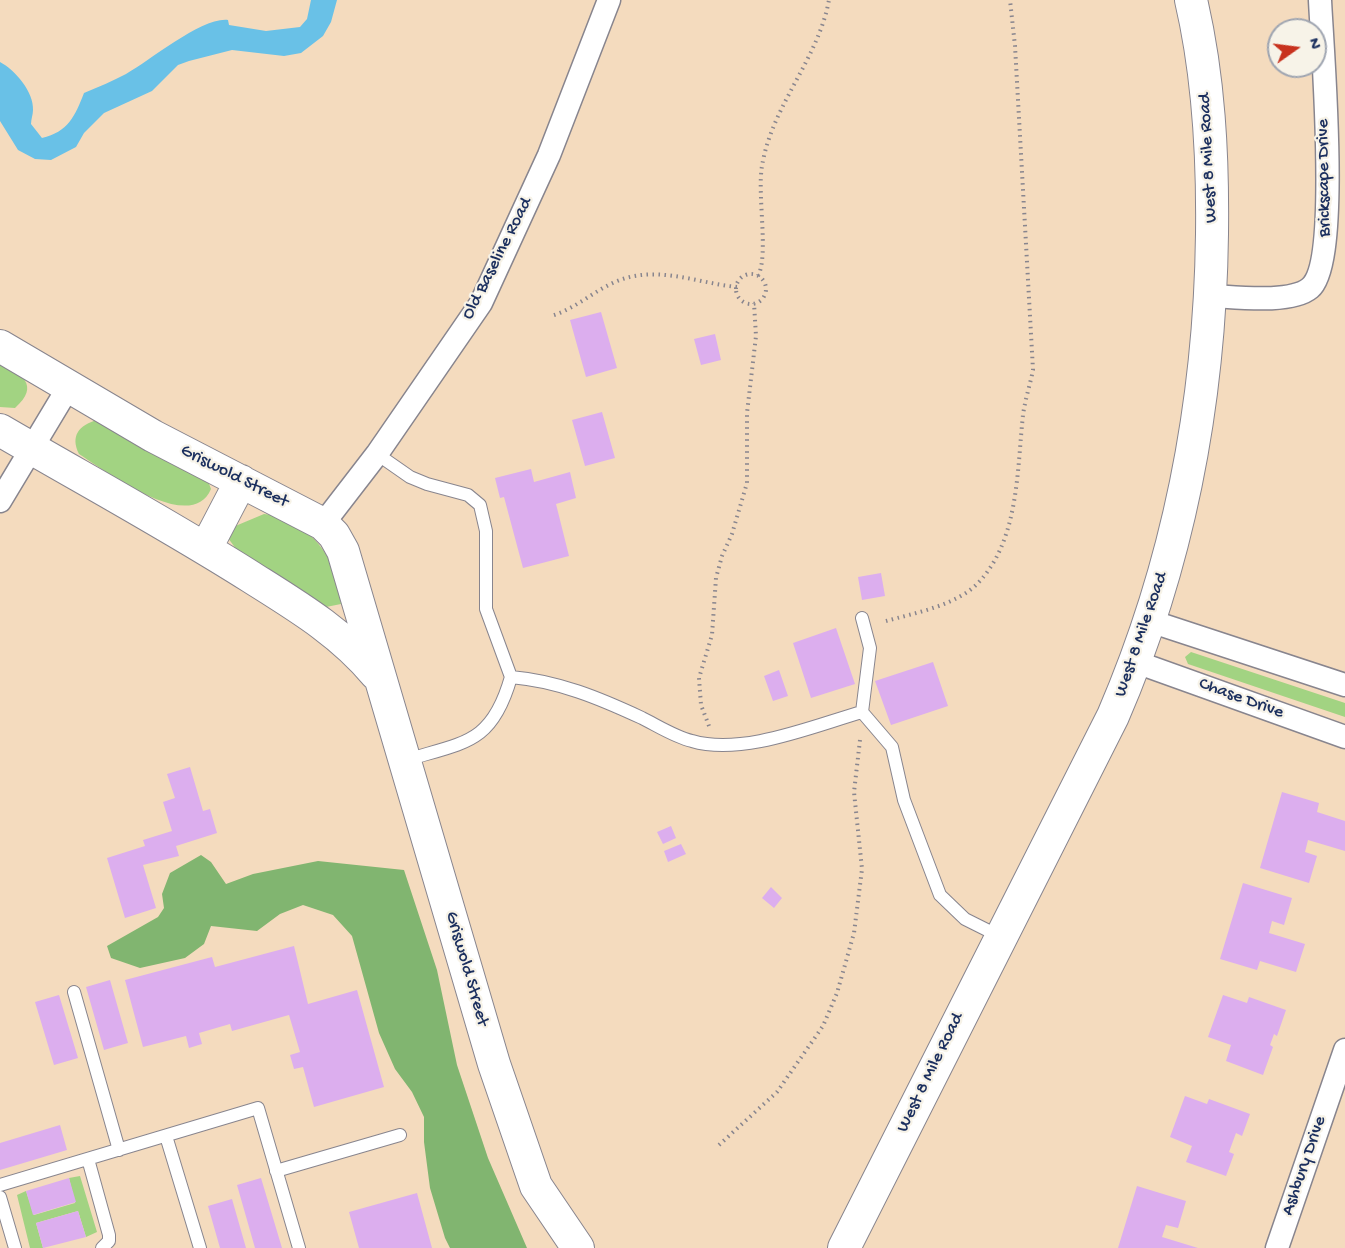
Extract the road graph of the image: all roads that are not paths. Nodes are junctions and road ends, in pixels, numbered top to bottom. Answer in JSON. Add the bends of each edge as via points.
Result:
{"nodes":[{"id":1,"x":609,"y":0,"type":"edge"},
{"id":2,"x":1191,"y":0,"type":"edge"},
{"id":3,"x":1320,"y":0,"type":"edge"},
{"id":4,"x":1211,"y":296,"type":"junction"},
{"id":5,"x":0,"y":346,"type":"edge"},
{"id":6,"x":68,"y":388,"type":"junction"},
{"id":7,"x":0,"y":430,"type":"edge"},
{"id":8,"x":30,"y":448,"type":"junction"},
{"id":9,"x":377,"y":454,"type":"junction"},
{"id":10,"x":241,"y":481,"type":"junction"},
{"id":11,"x":0,"y":501,"type":"edge"},
{"id":12,"x":322,"y":524,"type":"junction"},
{"id":13,"x":206,"y":548,"type":"junction"},
{"id":14,"x":862,"y":618,"type":"dead end"},
{"id":15,"x":1150,"y":621,"type":"junction"},
{"id":16,"x":1136,"y":662,"type":"junction"},
{"id":17,"x":511,"y":677,"type":"junction"},
{"id":18,"x":380,"y":679,"type":"junction"},
{"id":19,"x":1345,"y":685,"type":"edge"},
{"id":20,"x":862,"y":712,"type":"junction"},
{"id":21,"x":1345,"y":737,"type":"edge"},
{"id":22,"x":404,"y":761,"type":"junction"},
{"id":23,"x":999,"y":936,"type":"junction"},
{"id":24,"x":74,"y":992,"type":"dead end"},
{"id":25,"x":1345,"y":1050,"type":"edge"},
{"id":26,"x":400,"y":1135,"type":"dead end"},
{"id":27,"x":166,"y":1136,"type":"junction"},
{"id":28,"x":119,"y":1150,"type":"junction"},
{"id":29,"x":88,"y":1159,"type":"junction"},
{"id":30,"x":276,"y":1171,"type":"junction"},
{"id":31,"x":0,"y":1185,"type":"edge"},
{"id":32,"x":0,"y":1197,"type":"edge"},
{"id":33,"x":15,"y":1248,"type":"edge"},
{"id":34,"x":102,"y":1248,"type":"edge"},
{"id":35,"x":200,"y":1248,"type":"edge"},
{"id":36,"x":298,"y":1248,"type":"edge"},
{"id":37,"x":578,"y":1248,"type":"edge"},
{"id":38,"x":844,"y":1248,"type":"edge"},
{"id":39,"x":1277,"y":1248,"type":"edge"}],
"edges":[{"from":1,"to":9,"type":"street","name":"Old Baseline Road","via":[[549,155],[481,303]]},
{"from":2,"to":4,"type":"street","name":"West 8 Mile Road","via":[[1211,131]]},
{"from":3,"to":4,"type":"street","name":"Brickscape Drive","via":[[1328,206],[1318,278],[1297,295]]},
{"from":4,"to":15,"type":"street","name":"West 8 Mile Road","via":[[1196,436],[1173,542]]},
{"from":5,"to":6,"type":"street","name":"Griswold Street"},
{"from":6,"to":8,"type":"street"},
{"from":6,"to":10,"type":"street","name":"Griswold Street"},
{"from":7,"to":8,"type":"street","name":"Griswold Street"},
{"from":8,"to":11,"type":"street"},
{"from":8,"to":13,"type":"street","name":"Griswold Street"},
{"from":9,"to":12,"type":"street","name":"Old Baseline Road"},
{"from":9,"to":17,"type":"lane","via":[[410,477],[468,495],[480,506],[486,538],[486,609]]},
{"from":10,"to":12,"type":"street","name":"Griswold Street"},
{"from":10,"to":13,"type":"street"},
{"from":12,"to":18,"type":"street","name":"Griswold Street","via":[[343,550]]},
{"from":13,"to":18,"type":"street","name":"Griswold Street","via":[[324,623]]},
{"from":14,"to":20,"type":"lane","via":[[870,648]]},
{"from":15,"to":16,"type":"street","name":"West 8 Mile Road"},
{"from":15,"to":19,"type":"street"},
{"from":16,"to":21,"type":"street","name":"Chase Drive"},
{"from":16,"to":23,"type":"street","name":"West 8 Mile Road","via":[[1088,767]]},
{"from":17,"to":20,"type":"lane","via":[[545,680],[691,741],[718,745],[766,740]]},
{"from":17,"to":22,"type":"lane","via":[[498,710],[478,736]]},
{"from":18,"to":22,"type":"street","name":"Griswold Street"},
{"from":20,"to":23,"type":"lane","via":[[892,747],[904,800],[940,895],[965,919]]},
{"from":22,"to":37,"type":"street","name":"Griswold Street","via":[[494,1064],[536,1186]]},
{"from":23,"to":38,"type":"street","name":"West 8 Mile Road"},
{"from":24,"to":28,"type":"lane"},
{"from":25,"to":39,"type":"street","name":"Ashbury Drive"},
{"from":26,"to":30,"type":"lane"},
{"from":27,"to":28,"type":"lane"},
{"from":27,"to":30,"type":"lane","via":[[258,1108]]},
{"from":27,"to":35,"type":"lane"},
{"from":28,"to":29,"type":"lane"},
{"from":29,"to":31,"type":"lane"},
{"from":29,"to":34,"type":"lane","via":[[109,1235]]},
{"from":30,"to":36,"type":"lane"},
{"from":32,"to":33,"type":"lane"}]}
